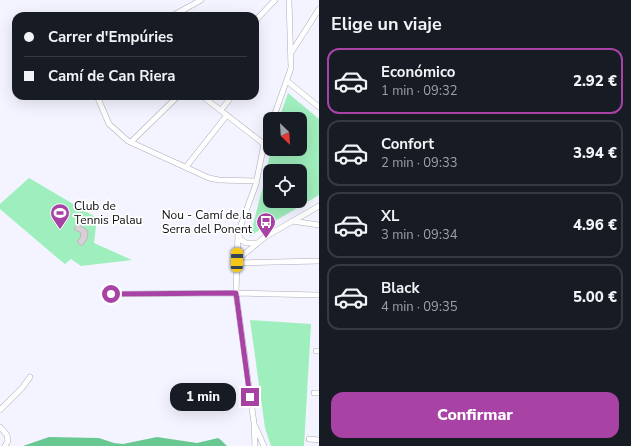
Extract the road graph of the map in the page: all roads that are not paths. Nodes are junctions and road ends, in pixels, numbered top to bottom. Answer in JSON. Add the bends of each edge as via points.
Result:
{"nodes":[{"id":1,"x":201,"y":0,"type":"edge"},
{"id":2,"x":275,"y":0,"type":"edge"},
{"id":3,"x":290,"y":0,"type":"edge"},
{"id":4,"x":319,"y":9,"type":"edge"},
{"id":5,"x":179,"y":12,"type":"edge"},
{"id":6,"x":259,"y":17,"type":"edge"},
{"id":7,"x":291,"y":53,"type":"junction"},
{"id":8,"x":287,"y":81,"type":"junction"},
{"id":9,"x":99,"y":100,"type":"edge"},
{"id":10,"x":174,"y":100,"type":"edge"},
{"id":11,"x":207,"y":100,"type":"edge"},
{"id":12,"x":229,"y":100,"type":"edge"},
{"id":13,"x":319,"y":107,"type":"edge"},
{"id":14,"x":221,"y":110,"type":"junction"},
{"id":15,"x":276,"y":112,"type":"edge"},
{"id":16,"x":227,"y":115,"type":"junction"},
{"id":17,"x":131,"y":142,"type":"junction"},
{"id":18,"x":263,"y":143,"type":"edge"},
{"id":19,"x":263,"y":149,"type":"edge"},
{"id":20,"x":186,"y":167,"type":"junction"},
{"id":21,"x":256,"y":181,"type":"junction"},
{"id":22,"x":319,"y":206,"type":"edge"},
{"id":23,"x":291,"y":221,"type":"junction"},
{"id":24,"x":319,"y":225,"type":"edge"},
{"id":25,"x":238,"y":234,"type":"junction"},
{"id":26,"x":257,"y":243,"type":"junction"},
{"id":27,"x":319,"y":261,"type":"edge"},
{"id":28,"x":237,"y":262,"type":"junction"},
{"id":29,"x":236,"y":293,"type":"junction"},
{"id":30,"x":111,"y":294,"type":"dead end"},
{"id":31,"x":319,"y":295,"type":"edge"},
{"id":32,"x":30,"y":377,"type":"dead end"},
{"id":33,"x":0,"y":410,"type":"edge"},
{"id":34,"x":254,"y":423,"type":"junction"},
{"id":35,"x":0,"y":428,"type":"edge"},
{"id":36,"x":310,"y":440,"type":"dead end"},
{"id":37,"x":319,"y":440,"type":"edge"},
{"id":38,"x":5,"y":446,"type":"edge"},
{"id":39,"x":255,"y":446,"type":"edge"},
{"id":40,"x":264,"y":446,"type":"edge"}],
"edges":[{"from":1,"to":5,"type":"street"},
{"from":2,"to":6,"type":"street"},
{"from":3,"to":7,"type":"street"},
{"from":4,"to":7,"type":"street"},
{"from":7,"to":8,"type":"street","via":[[292,68]]},
{"from":8,"to":13,"type":"street"},
{"from":8,"to":15,"type":"street"},
{"from":9,"to":17,"type":"street","via":[[109,124]]},
{"from":10,"to":17,"type":"street"},
{"from":11,"to":14,"type":"street"},
{"from":12,"to":14,"type":"street"},
{"from":14,"to":16,"type":"street"},
{"from":16,"to":18,"type":"street"},
{"from":16,"to":20,"type":"street"},
{"from":17,"to":20,"type":"street"},
{"from":19,"to":21,"type":"street"},
{"from":20,"to":21,"type":"street","via":[[219,180]]},
{"from":21,"to":25,"type":"street"},
{"from":22,"to":23,"type":"street"},
{"from":23,"to":24,"type":"street"},
{"from":23,"to":26,"type":"street"},
{"from":25,"to":26,"type":"street","via":[[240,240],[246,243]]},
{"from":25,"to":28,"type":"street"},
{"from":26,"to":28,"type":"street"},
{"from":27,"to":28,"type":"street"},
{"from":28,"to":29,"type":"street"},
{"from":29,"to":30,"type":"street"},
{"from":29,"to":31,"type":"street"},
{"from":29,"to":34,"type":"street"},
{"from":32,"to":33,"type":"street"},
{"from":34,"to":39,"type":"street"},
{"from":34,"to":40,"type":"street"},
{"from":35,"to":38,"type":"street","via":[[7,435],[8,441]]},
{"from":36,"to":37,"type":"street"}]}
